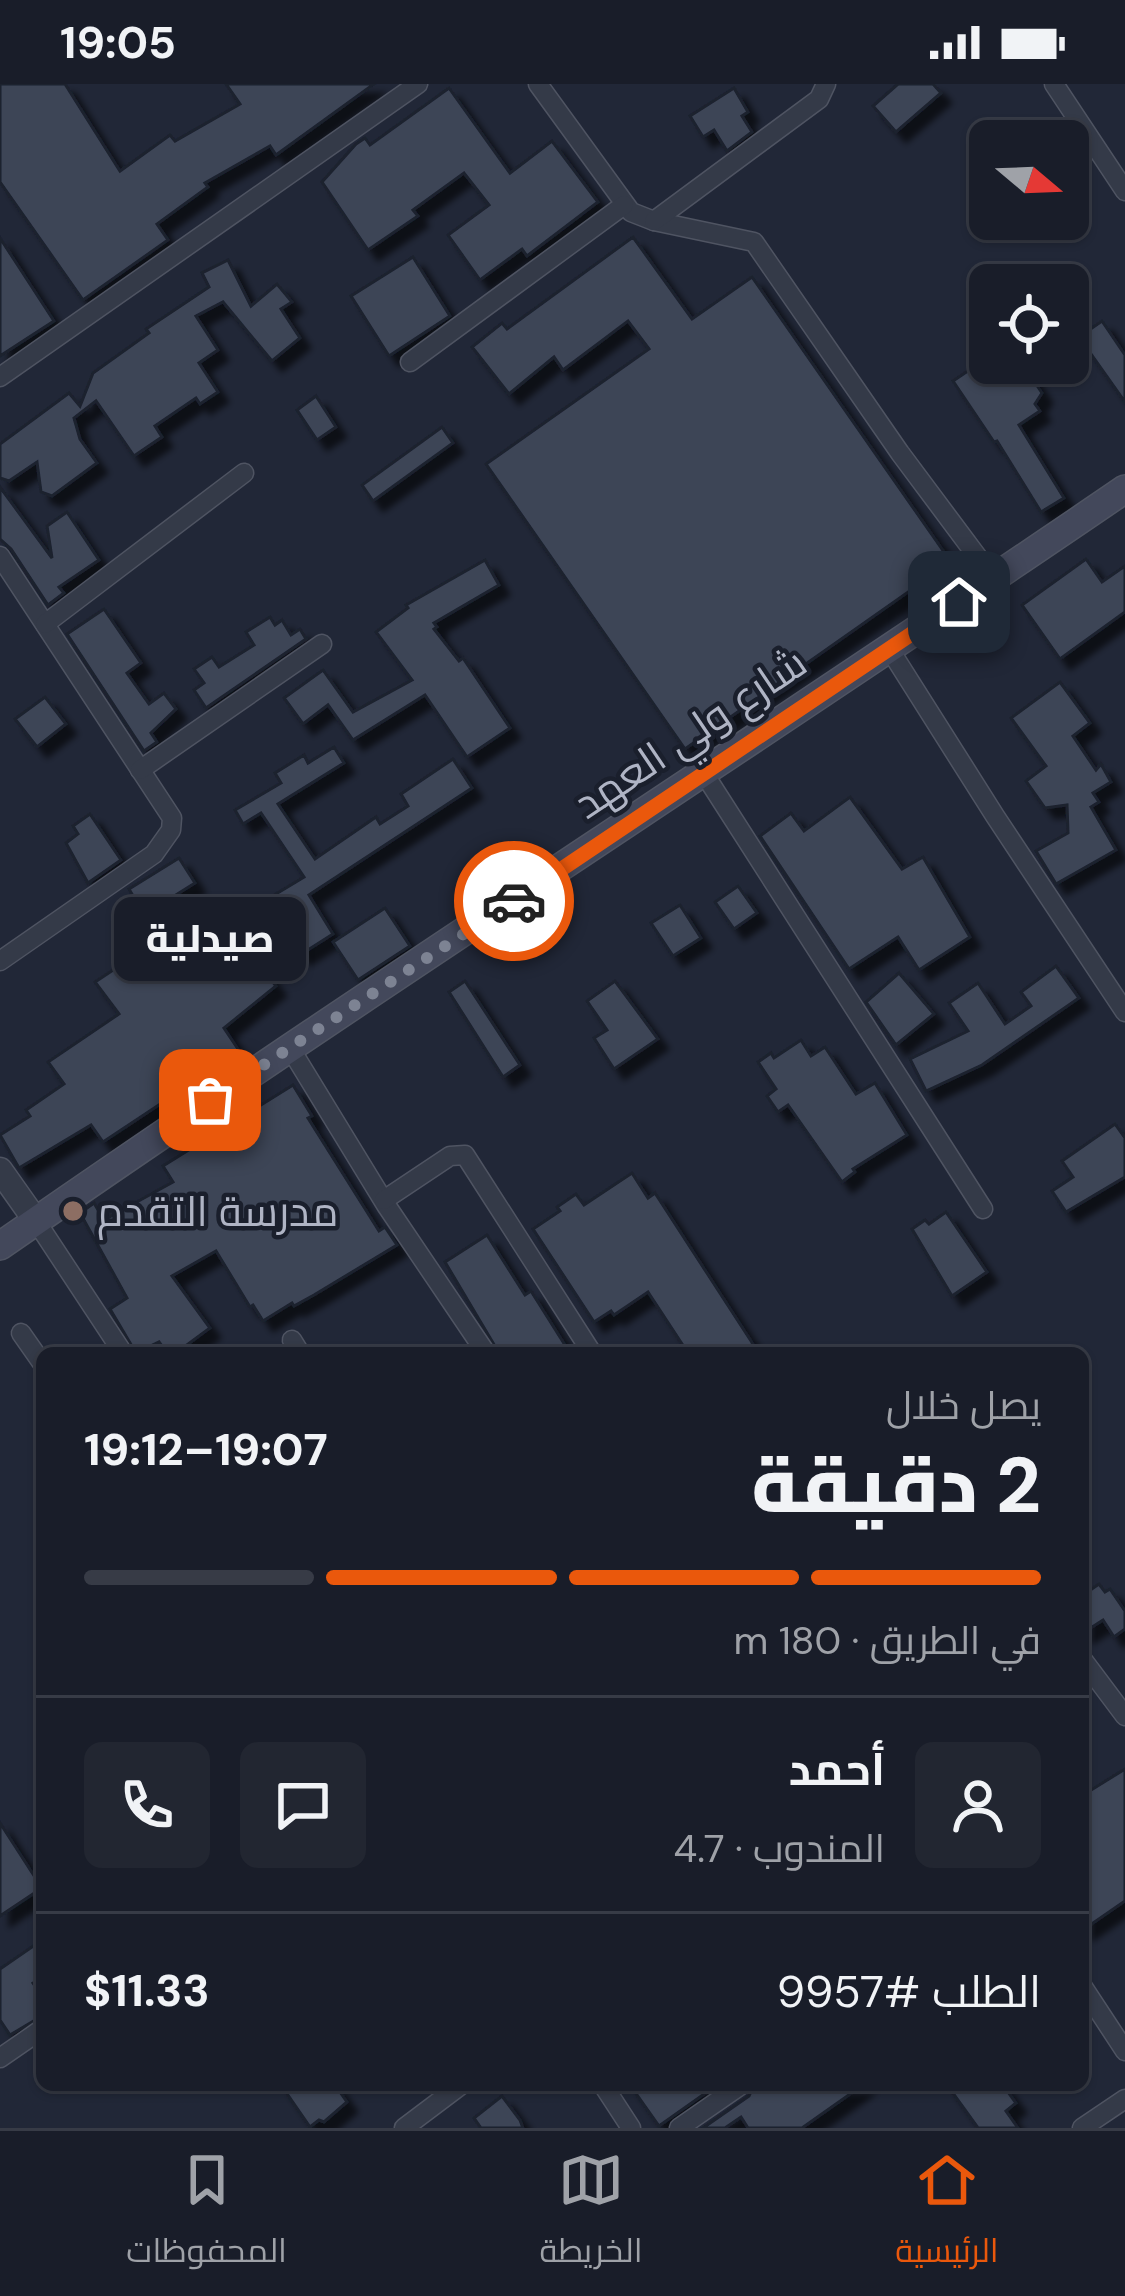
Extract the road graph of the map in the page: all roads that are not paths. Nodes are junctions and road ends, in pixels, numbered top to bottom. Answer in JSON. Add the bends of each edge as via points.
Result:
{"nodes":[{"id":1,"x":418,"y":84,"type":"edge"},
{"id":2,"x":538,"y":84,"type":"edge"},
{"id":3,"x":826,"y":84,"type":"edge"},
{"id":4,"x":1054,"y":84,"type":"edge"},
{"id":5,"x":1125,"y":191,"type":"edge"},
{"id":6,"x":624,"y":205,"type":"junction"},
{"id":7,"x":654,"y":221,"type":"junction"},
{"id":8,"x":410,"y":362,"type":"dead end"},
{"id":9,"x":0,"y":377,"type":"edge"},
{"id":10,"x":244,"y":473,"type":"dead end"},
{"id":11,"x":1125,"y":489,"type":"edge"},
{"id":12,"x":0,"y":556,"type":"edge"},
{"id":13,"x":994,"y":578,"type":"junction"},
{"id":14,"x":45,"y":624,"type":"junction"},
{"id":15,"x":322,"y":644,"type":"dead end"},
{"id":16,"x":890,"y":650,"type":"junction"},
{"id":17,"x":140,"y":770,"type":"junction"},
{"id":18,"x":705,"y":775,"type":"junction"},
{"id":19,"x":0,"y":961,"type":"edge"},
{"id":20,"x":1125,"y":1012,"type":"edge"},
{"id":21,"x":290,"y":1048,"type":"junction"},
{"id":22,"x":0,"y":1170,"type":"edge"},
{"id":23,"x":385,"y":1200,"type":"junction"},
{"id":24,"x":982,"y":1209,"type":"dead end"},
{"id":25,"x":36,"y":1221,"type":"junction"},
{"id":26,"x":0,"y":1246,"type":"edge"},
{"id":27,"x":21,"y":1333,"type":"dead end"},
{"id":28,"x":119,"y":1347,"type":"edge"},
{"id":29,"x":482,"y":1347,"type":"edge"},
{"id":30,"x":588,"y":1347,"type":"edge"},
{"id":31,"x":36,"y":1354,"type":"edge"},
{"id":32,"x":1089,"y":1668,"type":"edge"},
{"id":33,"x":1125,"y":1716,"type":"edge"},
{"id":34,"x":1089,"y":1996,"type":"edge"},
{"id":35,"x":36,"y":2033,"type":"edge"},
{"id":36,"x":1125,"y":2051,"type":"edge"},
{"id":37,"x":0,"y":2058,"type":"edge"},
{"id":38,"x":453,"y":2091,"type":"edge"},
{"id":39,"x":606,"y":2091,"type":"edge"},
{"id":40,"x":732,"y":2091,"type":"edge"},
{"id":41,"x":1125,"y":2098,"type":"edge"},
{"id":42,"x":622,"y":2125,"type":"edge"},
{"id":43,"x":404,"y":2128,"type":"edge"},
{"id":44,"x":679,"y":2128,"type":"edge"},
{"id":45,"x":1082,"y":2128,"type":"edge"}],
"edges":[{"from":1,"to":9,"type":"street"},
{"from":2,"to":6,"type":"street"},
{"from":3,"to":7,"type":"street","via":[[819,99]]},
{"from":4,"to":5,"type":"street"},
{"from":6,"to":7,"type":"street"},
{"from":6,"to":8,"type":"street"},
{"from":7,"to":13,"type":"street","via":[[754,242]]},
{"from":10,"to":14,"type":"street"},
{"from":11,"to":13,"type":"main road","name":"شارع ولي العهد"},
{"from":12,"to":14,"type":"street"},
{"from":13,"to":16,"type":"main road","name":"شارع ولي العهد"},
{"from":14,"to":17,"type":"street"},
{"from":15,"to":17,"type":"street"},
{"from":16,"to":18,"type":"main road","name":"شارع ولي العهد"},
{"from":16,"to":20,"type":"street"},
{"from":17,"to":19,"type":"street","via":[[172,818],[166,839]]},
{"from":18,"to":21,"type":"main road","name":"شارع ولي العهد"},
{"from":18,"to":24,"type":"street"},
{"from":21,"to":23,"type":"street"},
{"from":21,"to":25,"type":"main road","name":"شارع ولي العهد"},
{"from":22,"to":25,"type":"street"},
{"from":23,"to":29,"type":"street"},
{"from":23,"to":30,"type":"street","via":[[450,1156],[465,1155]]},
{"from":25,"to":26,"type":"main road","name":"شارع ولي العهد"},
{"from":25,"to":28,"type":"street"},
{"from":27,"to":31,"type":"street"},
{"from":32,"to":33,"type":"street"},
{"from":34,"to":36,"type":"street"},
{"from":35,"to":37,"type":"street"},
{"from":38,"to":43,"type":"street"},
{"from":39,"to":42,"type":"street"},
{"from":40,"to":44,"type":"street"},
{"from":41,"to":45,"type":"street"}]}
